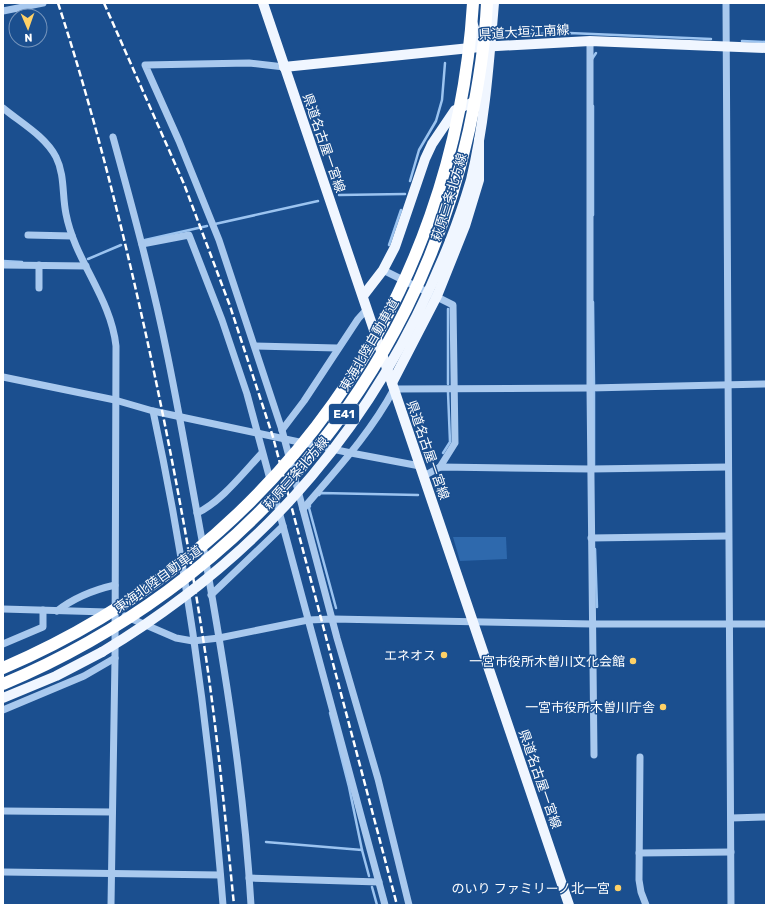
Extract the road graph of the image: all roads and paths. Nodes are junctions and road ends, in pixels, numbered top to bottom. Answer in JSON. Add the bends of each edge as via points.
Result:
{"nodes":[{"id":1,"x":43,"y":3,"type":"edge"},
{"id":2,"x":263,"y":3,"type":"edge"},
{"id":3,"x":469,"y":3,"type":"edge"},
{"id":4,"x":473,"y":3,"type":"edge"},
{"id":5,"x":487,"y":3,"type":"edge"},
{"id":6,"x":494,"y":3,"type":"edge"},
{"id":7,"x":726,"y":3,"type":"edge"},
{"id":8,"x":3,"y":11,"type":"edge"},
{"id":9,"x":590,"y":41,"type":"junction"},
{"id":10,"x":485,"y":46,"type":"junction"},
{"id":11,"x":727,"y":48,"type":"junction"},
{"id":12,"x":766,"y":48,"type":"edge"},
{"id":13,"x":284,"y":67,"type":"junction"},
{"id":14,"x":485,"y":96,"type":"junction"},
{"id":15,"x":3,"y":108,"type":"edge"},
{"id":16,"x":113,"y":136,"type":"dead end"},
{"id":17,"x":479,"y":140,"type":"junction"},
{"id":18,"x":28,"y":235,"type":"dead end"},
{"id":19,"x":72,"y":236,"type":"junction"},
{"id":20,"x":142,"y":244,"type":"junction"},
{"id":21,"x":3,"y":265,"type":"edge"},
{"id":22,"x":39,"y":265,"type":"junction"},
{"id":23,"x":86,"y":266,"type":"junction"},
{"id":24,"x":383,"y":270,"type":"junction"},
{"id":25,"x":39,"y":288,"type":"dead end"},
{"id":26,"x":363,"y":296,"type":"junction"},
{"id":27,"x":437,"y":296,"type":"junction"},
{"id":28,"x":367,"y":309,"type":"junction"},
{"id":29,"x":255,"y":346,"type":"junction"},
{"id":30,"x":338,"y":348,"type":"junction"},
{"id":31,"x":3,"y":377,"type":"edge"},
{"id":32,"x":728,"y":384,"type":"junction"},
{"id":33,"x":766,"y":384,"type":"edge"},
{"id":34,"x":393,"y":386,"type":"junction"},
{"id":35,"x":453,"y":388,"type":"junction"},
{"id":36,"x":590,"y":388,"type":"junction"},
{"id":37,"x":115,"y":400,"type":"junction"},
{"id":38,"x":153,"y":411,"type":"junction"},
{"id":39,"x":179,"y":416,"type":"junction"},
{"id":40,"x":258,"y":432,"type":"junction"},
{"id":41,"x":283,"y":434,"type":"junction"},
{"id":42,"x":262,"y":453,"type":"junction"},
{"id":43,"x":351,"y":453,"type":"junction"},
{"id":44,"x":420,"y":466,"type":"junction"},
{"id":45,"x":440,"y":467,"type":"junction"},
{"id":46,"x":728,"y":467,"type":"junction"},
{"id":47,"x":591,"y":469,"type":"junction"},
{"id":48,"x":424,"y":476,"type":"junction"},
{"id":49,"x":303,"y":509,"type":"junction"},
{"id":50,"x":197,"y":513,"type":"junction"},
{"id":51,"x":283,"y":526,"type":"junction"},
{"id":52,"x":318,"y":534,"type":"dead end"},
{"id":53,"x":728,"y":536,"type":"junction"},
{"id":54,"x":311,"y":537,"type":"junction"},
{"id":55,"x":591,"y":538,"type":"junction"},
{"id":56,"x":115,"y":585,"type":"junction"},
{"id":57,"x":211,"y":594,"type":"junction"},
{"id":58,"x":3,"y":609,"type":"edge"},
{"id":59,"x":43,"y":610,"type":"junction"},
{"id":60,"x":57,"y":611,"type":"junction"},
{"id":61,"x":115,"y":612,"type":"junction"},
{"id":62,"x":308,"y":620,"type":"junction"},
{"id":63,"x":333,"y":620,"type":"junction"},
{"id":64,"x":473,"y":622,"type":"junction"},
{"id":65,"x":592,"y":624,"type":"junction"},
{"id":66,"x":728,"y":624,"type":"junction"},
{"id":67,"x":766,"y":624,"type":"edge"},
{"id":68,"x":219,"y":638,"type":"junction"},
{"id":69,"x":193,"y":641,"type":"junction"},
{"id":70,"x":3,"y":644,"type":"edge"},
{"id":71,"x":115,"y":658,"type":"junction"},
{"id":72,"x":3,"y":668,"type":"edge"},
{"id":73,"x":3,"y":684,"type":"edge"},
{"id":74,"x":3,"y":698,"type":"edge"},
{"id":75,"x":3,"y":710,"type":"edge"},
{"id":76,"x":594,"y":755,"type":"dead end"},
{"id":77,"x":640,"y":757,"type":"dead end"},
{"id":78,"x":3,"y":811,"type":"edge"},
{"id":79,"x":112,"y":812,"type":"junction"},
{"id":80,"x":766,"y":817,"type":"edge"},
{"id":81,"x":731,"y":818,"type":"junction"},
{"id":82,"x":731,"y":852,"type":"junction"},
{"id":83,"x":639,"y":853,"type":"junction"},
{"id":84,"x":3,"y":872,"type":"edge"},
{"id":85,"x":111,"y":874,"type":"junction"},
{"id":86,"x":220,"y":875,"type":"junction"},
{"id":87,"x":249,"y":878,"type":"junction"},
{"id":88,"x":379,"y":882,"type":"junction"},
{"id":89,"x":111,"y":905,"type":"edge"},
{"id":90,"x":222,"y":905,"type":"edge"},
{"id":91,"x":251,"y":905,"type":"edge"},
{"id":92,"x":385,"y":905,"type":"edge"},
{"id":93,"x":409,"y":905,"type":"edge"},
{"id":94,"x":569,"y":905,"type":"edge"},
{"id":95,"x":646,"y":905,"type":"edge"},
{"id":96,"x":731,"y":905,"type":"edge"}],
"edges":[{"from":1,"to":8,"type":"street"},
{"from":2,"to":13,"type":"main road","name":"県道名古屋一宮線"},
{"from":3,"to":10,"type":"main road","name":"萩原三条北方線","via":[[471,17]]},
{"from":4,"to":72,"type":"highway","name":"東海北陸自動車道","number":"E41","bridge":true,"via":[[467,66],[452,144],[429,217],[416,255],[386,317],[362,361],[340,393],[268,484],[195,552],[119,608],[77,632]]},
{"from":5,"to":73,"type":"highway","name":"東海北陸自動車道","number":"E41","bridge":true,"via":[[474,108],[458,176],[443,221],[414,295],[396,331],[348,408],[271,503],[200,567],[127,621],[39,669]]},
{"from":6,"to":10,"type":"main road","name":"萩原三条北方線"},
{"from":7,"to":11,"type":"street"},
{"from":9,"to":10,"type":"main road","name":"県道大垣江南線"},
{"from":9,"to":11,"type":"main road","name":"県道大垣江南線"},
{"from":9,"to":36,"type":"street"},
{"from":10,"to":13,"type":"main road","name":"県道大垣江南線"},
{"from":10,"to":14,"type":"main road","name":"萩原三条北方線","via":[[488,79]]},
{"from":11,"to":12,"type":"main road","name":"県道大垣江南線"},
{"from":11,"to":32,"type":"street"},
{"from":13,"to":26,"type":"main road","name":"県道名古屋一宮線"},
{"from":13,"to":29,"type":"street","via":[[249,63],[145,65],[220,240]]},
{"from":14,"to":17,"type":"main road","name":"萩原三条北方線"},
{"from":14,"to":24,"type":"main road","via":[[455,110],[432,144],[396,247]]},
{"from":15,"to":19,"type":"street","via":[[30,128],[57,158]]},
{"from":16,"to":20,"type":"street"},
{"from":17,"to":27,"type":"main road","via":[[478,188]]},
{"from":17,"to":74,"type":"main road","name":"萩原三条北方線","bridge":true,"via":[[470,181],[450,241],[427,297],[387,372],[349,429],[308,480],[257,536],[228,563],[153,620],[102,652],[56,676]]},
{"from":18,"to":19,"type":"street"},
{"from":19,"to":23,"type":"street"},
{"from":20,"to":39,"type":"street"},
{"from":20,"to":40,"type":"street","via":[[189,235],[222,320]]},
{"from":21,"to":22,"type":"street"},
{"from":22,"to":23,"type":"street"},
{"from":22,"to":25,"type":"street"},
{"from":23,"to":37,"type":"street","via":[[107,308],[114,329]]},
{"from":24,"to":26,"type":"main road"},
{"from":24,"to":27,"type":"street"},
{"from":26,"to":28,"type":"main road","name":"県道名古屋一宮線"},
{"from":27,"to":34,"type":"main road"},
{"from":27,"to":35,"type":"street","via":[[453,305]]},
{"from":28,"to":30,"type":"street"},
{"from":28,"to":34,"type":"main road","name":"県道名古屋一宮線"},
{"from":29,"to":30,"type":"street"},
{"from":29,"to":41,"type":"street"},
{"from":30,"to":41,"type":"street"},
{"from":31,"to":37,"type":"street"},
{"from":32,"to":33,"type":"street"},
{"from":32,"to":36,"type":"street"},
{"from":32,"to":46,"type":"street"},
{"from":34,"to":35,"type":"street"},
{"from":34,"to":43,"type":"street","via":[[371,427]]},
{"from":34,"to":44,"type":"main road","name":"県道名古屋一宮線"},
{"from":35,"to":36,"type":"street"},
{"from":35,"to":45,"type":"street","via":[[455,443]]},
{"from":36,"to":47,"type":"street"},
{"from":37,"to":38,"type":"street"},
{"from":37,"to":56,"type":"street"},
{"from":38,"to":39,"type":"street"},
{"from":38,"to":69,"type":"street","via":[[179,542]]},
{"from":39,"to":40,"type":"street"},
{"from":39,"to":50,"type":"street"},
{"from":40,"to":41,"type":"street"},
{"from":40,"to":42,"type":"street"},
{"from":41,"to":43,"type":"street"},
{"from":41,"to":49,"type":"street"},
{"from":42,"to":50,"type":"street","via":[[219,497]]},
{"from":42,"to":51,"type":"street"},
{"from":43,"to":44,"type":"street"},
{"from":43,"to":49,"type":"street"},
{"from":44,"to":48,"type":"main road","name":"県道名古屋一宮線"},
{"from":45,"to":47,"type":"street"},
{"from":45,"to":48,"type":"street"},
{"from":46,"to":47,"type":"street"},
{"from":46,"to":53,"type":"street"},
{"from":47,"to":55,"type":"street"},
{"from":48,"to":64,"type":"main road","name":"県道名古屋一宮線"},
{"from":49,"to":54,"type":"street"},
{"from":50,"to":57,"type":"street"},
{"from":51,"to":57,"type":"street"},
{"from":51,"to":62,"type":"street"},
{"from":52,"to":54,"type":"street"},
{"from":53,"to":55,"type":"street"},
{"from":53,"to":66,"type":"street"},
{"from":54,"to":63,"type":"street","via":[[325,574]]},
{"from":55,"to":65,"type":"street"},
{"from":56,"to":60,"type":"street","via":[[90,591]]},
{"from":56,"to":61,"type":"street"},
{"from":57,"to":68,"type":"street"},
{"from":58,"to":59,"type":"street"},
{"from":59,"to":60,"type":"street"},
{"from":59,"to":70,"type":"street","via":[[43,627]]},
{"from":60,"to":61,"type":"street"},
{"from":61,"to":69,"type":"street","via":[[176,638]]},
{"from":61,"to":71,"type":"street"},
{"from":62,"to":63,"type":"street"},
{"from":62,"to":68,"type":"street"},
{"from":62,"to":88,"type":"street"},
{"from":63,"to":64,"type":"street"},
{"from":63,"to":93,"type":"street","via":[[378,780]]},
{"from":64,"to":65,"type":"street"},
{"from":64,"to":94,"type":"main road","name":"県道名古屋一宮線"},
{"from":65,"to":66,"type":"street"},
{"from":65,"to":76,"type":"street"},
{"from":66,"to":67,"type":"street"},
{"from":66,"to":81,"type":"street"},
{"from":68,"to":69,"type":"street"},
{"from":68,"to":87,"type":"street","via":[[227,684]]},
{"from":69,"to":86,"type":"street"},
{"from":71,"to":75,"type":"street","via":[[72,681]]},
{"from":71,"to":79,"type":"street"},
{"from":77,"to":83,"type":"street"},
{"from":78,"to":79,"type":"street"},
{"from":79,"to":85,"type":"street"},
{"from":80,"to":81,"type":"street"},
{"from":81,"to":82,"type":"street"},
{"from":82,"to":83,"type":"street"},
{"from":82,"to":96,"type":"street"},
{"from":83,"to":95,"type":"street","via":[[638,880]]},
{"from":84,"to":85,"type":"street"},
{"from":85,"to":86,"type":"street"},
{"from":85,"to":89,"type":"street"},
{"from":86,"to":90,"type":"street"},
{"from":87,"to":88,"type":"street"},
{"from":87,"to":91,"type":"street"},
{"from":88,"to":92,"type":"street"}]}
